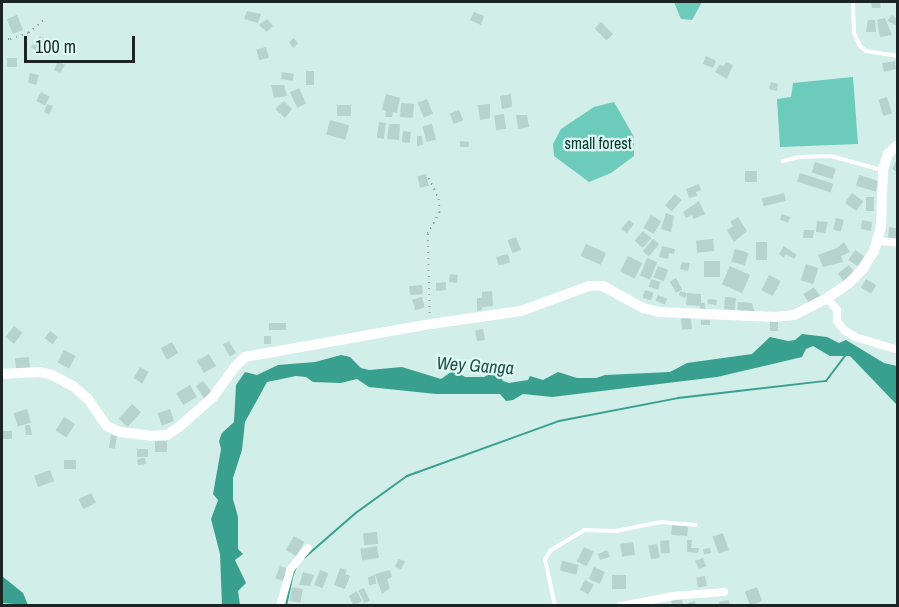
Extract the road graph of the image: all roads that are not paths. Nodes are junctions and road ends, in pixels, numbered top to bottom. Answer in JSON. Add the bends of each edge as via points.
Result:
{"nodes":[{"id":1,"x":853,"y":2,"type":"edge"},
{"id":2,"x":897,"y":56,"type":"edge"},
{"id":3,"x":897,"y":145,"type":"edge"},
{"id":4,"x":783,"y":160,"type":"dead end"},
{"id":5,"x":883,"y":170,"type":"junction"},
{"id":6,"x":877,"y":241,"type":"junction"},
{"id":7,"x":897,"y":243,"type":"edge"},
{"id":8,"x":827,"y":298,"type":"junction"},
{"id":9,"x":897,"y":350,"type":"edge"},
{"id":10,"x":2,"y":374,"type":"edge"},
{"id":11,"x":696,"y":525,"type":"dead end"},
{"id":12,"x":308,"y":548,"type":"dead end"},
{"id":13,"x":724,"y":592,"type":"dead end"},
{"id":14,"x":280,"y":606,"type":"edge"},
{"id":15,"x":555,"y":606,"type":"edge"},
{"id":16,"x":621,"y":606,"type":"edge"}],
"edges":[{"from":1,"to":2,"type":"lane","via":[[854,33],[860,46],[866,51]]},
{"from":3,"to":5,"type":"street","via":[[888,154]]},
{"from":4,"to":5,"type":"lane","via":[[831,156]]},
{"from":5,"to":6,"type":"street"},
{"from":6,"to":7,"type":"street"},
{"from":6,"to":8,"type":"street","via":[[863,269]]},
{"from":8,"to":9,"type":"street","via":[[837,310],[837,321],[844,330]]},
{"from":8,"to":10,"type":"street","via":[[794,315],[775,317],[659,312],[642,308],[603,286],[589,286],[521,311],[260,352],[246,357],[213,398],[167,435],[120,432],[107,426],[88,399],[52,375]]},
{"from":11,"to":15,"type":"lane","via":[[661,522],[616,531],[584,530],[551,550],[545,559]]},
{"from":12,"to":14,"type":"street","via":[[290,570]]},
{"from":13,"to":16,"type":"street"}]}
